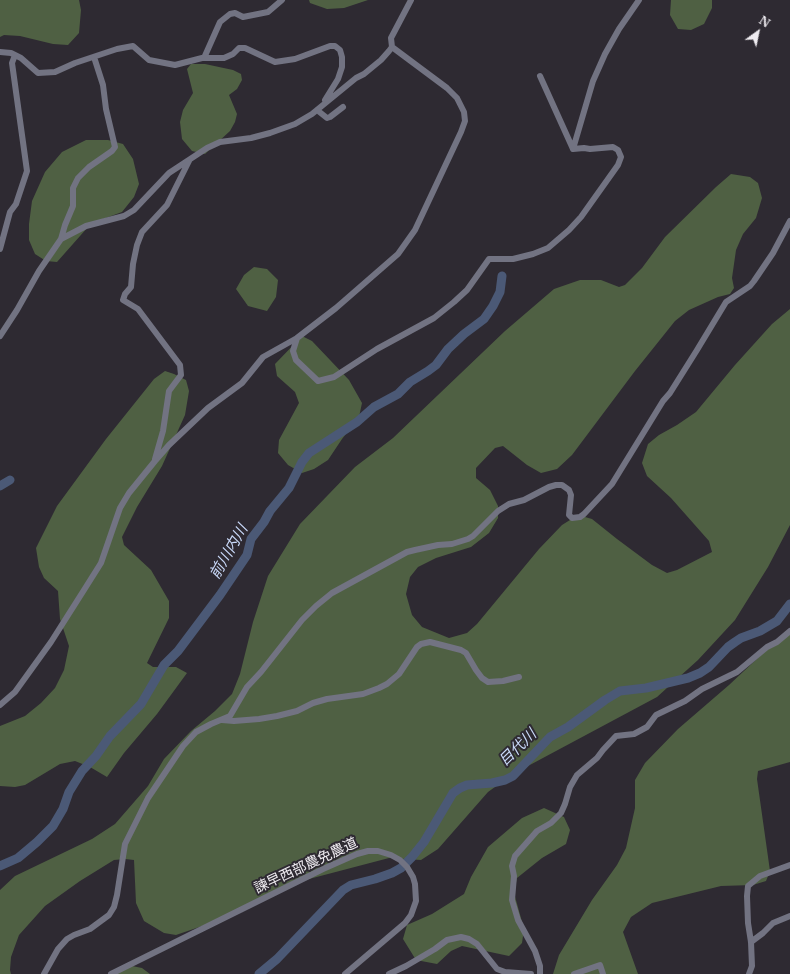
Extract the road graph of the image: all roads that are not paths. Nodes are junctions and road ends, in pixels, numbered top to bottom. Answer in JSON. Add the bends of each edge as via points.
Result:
{"nodes":[{"id":1,"x":282,"y":0,"type":"edge"},
{"id":2,"x":411,"y":0,"type":"edge"},
{"id":3,"x":639,"y":0,"type":"edge"},
{"id":4,"x":392,"y":47,"type":"junction"},
{"id":5,"x":0,"y":52,"type":"edge"},
{"id":6,"x":15,"y":55,"type":"junction"},
{"id":7,"x":94,"y":57,"type":"junction"},
{"id":8,"x":204,"y":58,"type":"junction"},
{"id":9,"x":540,"y":76,"type":"dead end"},
{"id":10,"x":320,"y":107,"type":"junction"},
{"id":11,"x":343,"y":107,"type":"dead end"},
{"id":12,"x":573,"y":148,"type":"junction"},
{"id":13,"x":189,"y":160,"type":"junction"},
{"id":14,"x":790,"y":221,"type":"edge"},
{"id":15,"x":62,"y":239,"type":"junction"},
{"id":16,"x":0,"y":249,"type":"edge"},
{"id":17,"x":0,"y":336,"type":"edge"},
{"id":18,"x":297,"y":338,"type":"junction"},
{"id":19,"x":155,"y":461,"type":"junction"},
{"id":20,"x":790,"y":631,"type":"edge"},
{"id":21,"x":519,"y":677,"type":"dead end"},
{"id":22,"x":0,"y":705,"type":"edge"},
{"id":23,"x":219,"y":720,"type":"junction"},
{"id":24,"x":790,"y":865,"type":"edge"},
{"id":25,"x":790,"y":916,"type":"edge"},
{"id":26,"x":752,"y":942,"type":"junction"},
{"id":27,"x":44,"y":974,"type":"edge"},
{"id":28,"x":111,"y":974,"type":"edge"},
{"id":29,"x":345,"y":974,"type":"edge"},
{"id":30,"x":389,"y":974,"type":"edge"},
{"id":31,"x":531,"y":974,"type":"edge"},
{"id":32,"x":540,"y":974,"type":"edge"},
{"id":33,"x":574,"y":974,"type":"edge"},
{"id":34,"x":603,"y":974,"type":"edge"},
{"id":35,"x":749,"y":974,"type":"edge"}],
"edges":[{"from":1,"to":8,"type":"street","via":[[268,12],[243,17],[235,12],[230,14],[220,22]]},
{"from":2,"to":4,"type":"street","via":[[391,38]]},
{"from":3,"to":12,"type":"street","via":[[605,54],[593,81]]},
{"from":4,"to":10,"type":"street","via":[[375,65]]},
{"from":4,"to":18,"type":"street","via":[[457,98],[464,112],[465,121],[415,230],[403,248],[336,308]]},
{"from":5,"to":6,"type":"street"},
{"from":6,"to":7,"type":"street","via":[[38,73],[55,72]]},
{"from":6,"to":16,"type":"street","via":[[12,63],[27,171],[16,204],[10,212]]},
{"from":7,"to":8,"type":"street","via":[[133,46],[149,60],[175,65]]},
{"from":7,"to":15,"type":"street","via":[[103,85],[115,147],[78,178],[73,188],[73,206]]},
{"from":8,"to":10,"type":"street","via":[[224,58],[239,48],[245,48],[275,62],[296,59],[336,46],[342,56],[342,67],[338,79]]},
{"from":9,"to":12,"type":"street"},
{"from":10,"to":11,"type":"street","via":[[327,118]]},
{"from":10,"to":13,"type":"street","via":[[295,124],[251,138],[220,142]]},
{"from":12,"to":18,"type":"street","via":[[612,147],[618,150],[621,157],[581,217],[548,248],[513,259],[489,259],[467,290],[434,318],[377,349],[334,377],[318,381],[296,360],[293,351]]},
{"from":13,"to":15,"type":"street","via":[[169,172],[134,210],[124,216],[86,226]]},
{"from":13,"to":19,"type":"street","via":[[167,205],[142,232],[133,264],[131,287],[123,300],[138,309],[180,365],[181,375],[169,391]]},
{"from":14,"to":23,"type":"street","via":[[754,281],[726,302],[612,484],[584,514],[572,518],[568,515],[571,495],[569,490],[562,485],[548,487],[498,511],[468,539],[407,552],[332,593],[302,620],[247,687],[230,716]]},
{"from":15,"to":17,"type":"street","via":[[38,271]]},
{"from":18,"to":19,"type":"street","via":[[263,357],[242,383],[208,408]]},
{"from":19,"to":22,"type":"street","via":[[120,508],[101,563],[51,642],[15,692]]},
{"from":20,"to":32,"type":"street","via":[[737,672],[656,715],[647,727],[634,734],[616,736],[597,758],[577,775],[561,813],[537,831],[515,856],[512,866],[512,900],[518,920],[535,951]]},
{"from":21,"to":23,"type":"street","via":[[488,682],[479,674],[466,653],[430,642],[417,647],[399,674],[387,684],[363,694],[327,699],[297,711],[265,718]]},
{"from":23,"to":27,"type":"street","via":[[196,732],[183,746],[148,798],[125,844],[117,895],[109,915],[90,929],[67,939],[58,949]]},
{"from":24,"to":26,"type":"street","via":[[760,876],[748,886],[748,923]]},
{"from":25,"to":26,"type":"street","via":[[773,923]]},
{"from":26,"to":35,"type":"street","via":[[752,966]]},
{"from":28,"to":29,"type":"street","name":"諫早西部農免農道","via":[[357,854],[378,851],[391,855],[400,860],[413,877],[416,901],[411,915],[382,944]]},
{"from":30,"to":31,"type":"street","via":[[448,940],[461,937],[477,944],[497,969]]},
{"from":33,"to":34,"type":"street","via":[[600,965]]}]}
